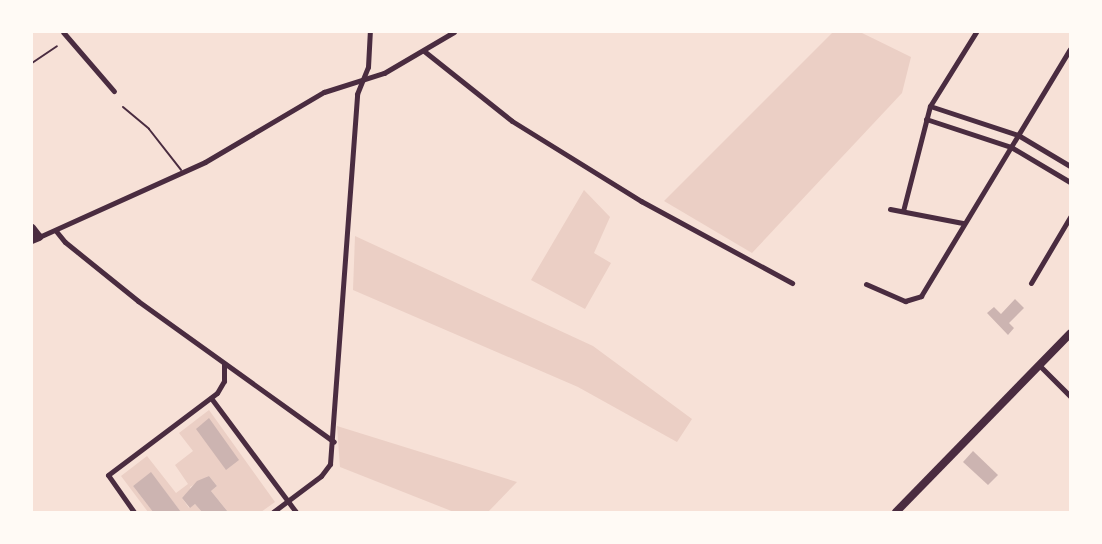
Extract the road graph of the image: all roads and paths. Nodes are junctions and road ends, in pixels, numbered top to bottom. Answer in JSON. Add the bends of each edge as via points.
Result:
{"nodes":[{"id":1,"x":63,"y":32,"type":"edge"},
{"id":2,"x":370,"y":32,"type":"edge"},
{"id":3,"x":454,"y":32,"type":"edge"},
{"id":4,"x":976,"y":32,"type":"edge"},
{"id":5,"x":57,"y":46,"type":"dead end"},
{"id":6,"x":1071,"y":49,"type":"edge"},
{"id":7,"x":424,"y":51,"type":"junction"},
{"id":8,"x":32,"y":63,"type":"edge"},
{"id":9,"x":361,"y":79,"type":"junction"},
{"id":10,"x":114,"y":91,"type":"dead end"},
{"id":11,"x":930,"y":106,"type":"junction"},
{"id":12,"x":123,"y":107,"type":"dead end"},
{"id":13,"x":926,"y":119,"type":"junction"},
{"id":14,"x":1018,"y":135,"type":"junction"},
{"id":15,"x":1011,"y":147,"type":"junction"},
{"id":16,"x":1071,"y":166,"type":"edge"},
{"id":17,"x":183,"y":173,"type":"junction"},
{"id":18,"x":1071,"y":182,"type":"edge"},
{"id":19,"x":890,"y":209,"type":"dead end"},
{"id":20,"x":903,"y":211,"type":"junction"},
{"id":21,"x":1071,"y":217,"type":"edge"},
{"id":22,"x":963,"y":223,"type":"junction"},
{"id":23,"x":32,"y":228,"type":"edge"},
{"id":24,"x":56,"y":231,"type":"junction"},
{"id":25,"x":35,"y":238,"type":"edge"},
{"id":26,"x":792,"y":283,"type":"dead end"},
{"id":27,"x":1031,"y":283,"type":"dead end"},
{"id":28,"x":866,"y":284,"type":"dead end"},
{"id":29,"x":1071,"y":334,"type":"edge"},
{"id":30,"x":224,"y":364,"type":"junction"},
{"id":31,"x":1039,"y":365,"type":"junction"},
{"id":32,"x":1071,"y":396,"type":"edge"},
{"id":33,"x":211,"y":398,"type":"junction"},
{"id":34,"x":334,"y":442,"type":"junction"},
{"id":35,"x":288,"y":501,"type":"junction"},
{"id":36,"x":134,"y":513,"type":"edge"},
{"id":37,"x":273,"y":513,"type":"edge"},
{"id":38,"x":296,"y":513,"type":"edge"},
{"id":39,"x":896,"y":513,"type":"edge"}],
"edges":[{"from":1,"to":10,"type":"street"},
{"from":2,"to":9,"type":"street","via":[[368,67]]},
{"from":3,"to":7,"type":"street"},
{"from":4,"to":11,"type":"street"},
{"from":5,"to":8,"type":"lane"},
{"from":6,"to":14,"type":"street"},
{"from":7,"to":9,"type":"street","via":[[384,73]]},
{"from":7,"to":26,"type":"street","via":[[512,121],[641,201]]},
{"from":9,"to":17,"type":"street","via":[[324,92]]},
{"from":9,"to":34,"type":"street","via":[[334,385]]},
{"from":11,"to":13,"type":"street"},
{"from":11,"to":14,"type":"street"},
{"from":12,"to":17,"type":"lane","via":[[149,129]]},
{"from":13,"to":15,"type":"street"},
{"from":13,"to":20,"type":"street"},
{"from":14,"to":15,"type":"street"},
{"from":14,"to":16,"type":"street"},
{"from":15,"to":18,"type":"street"},
{"from":15,"to":22,"type":"street"},
{"from":17,"to":24,"type":"street"},
{"from":19,"to":20,"type":"street"},
{"from":20,"to":22,"type":"street"},
{"from":21,"to":27,"type":"street"},
{"from":22,"to":28,"type":"street","via":[[917,300],[905,301]]},
{"from":23,"to":25,"type":"main road"},
{"from":24,"to":25,"type":"street"},
{"from":24,"to":30,"type":"street","via":[[120,286]]},
{"from":29,"to":31,"type":"main road"},
{"from":30,"to":33,"type":"street","via":[[224,381]]},
{"from":30,"to":34,"type":"street"},
{"from":31,"to":32,"type":"street"},
{"from":31,"to":39,"type":"main road"},
{"from":33,"to":35,"type":"street"},
{"from":33,"to":36,"type":"street","via":[[108,475]]},
{"from":34,"to":35,"type":"street","via":[[326,471]]},
{"from":35,"to":37,"type":"street"},
{"from":35,"to":38,"type":"street"}]}
